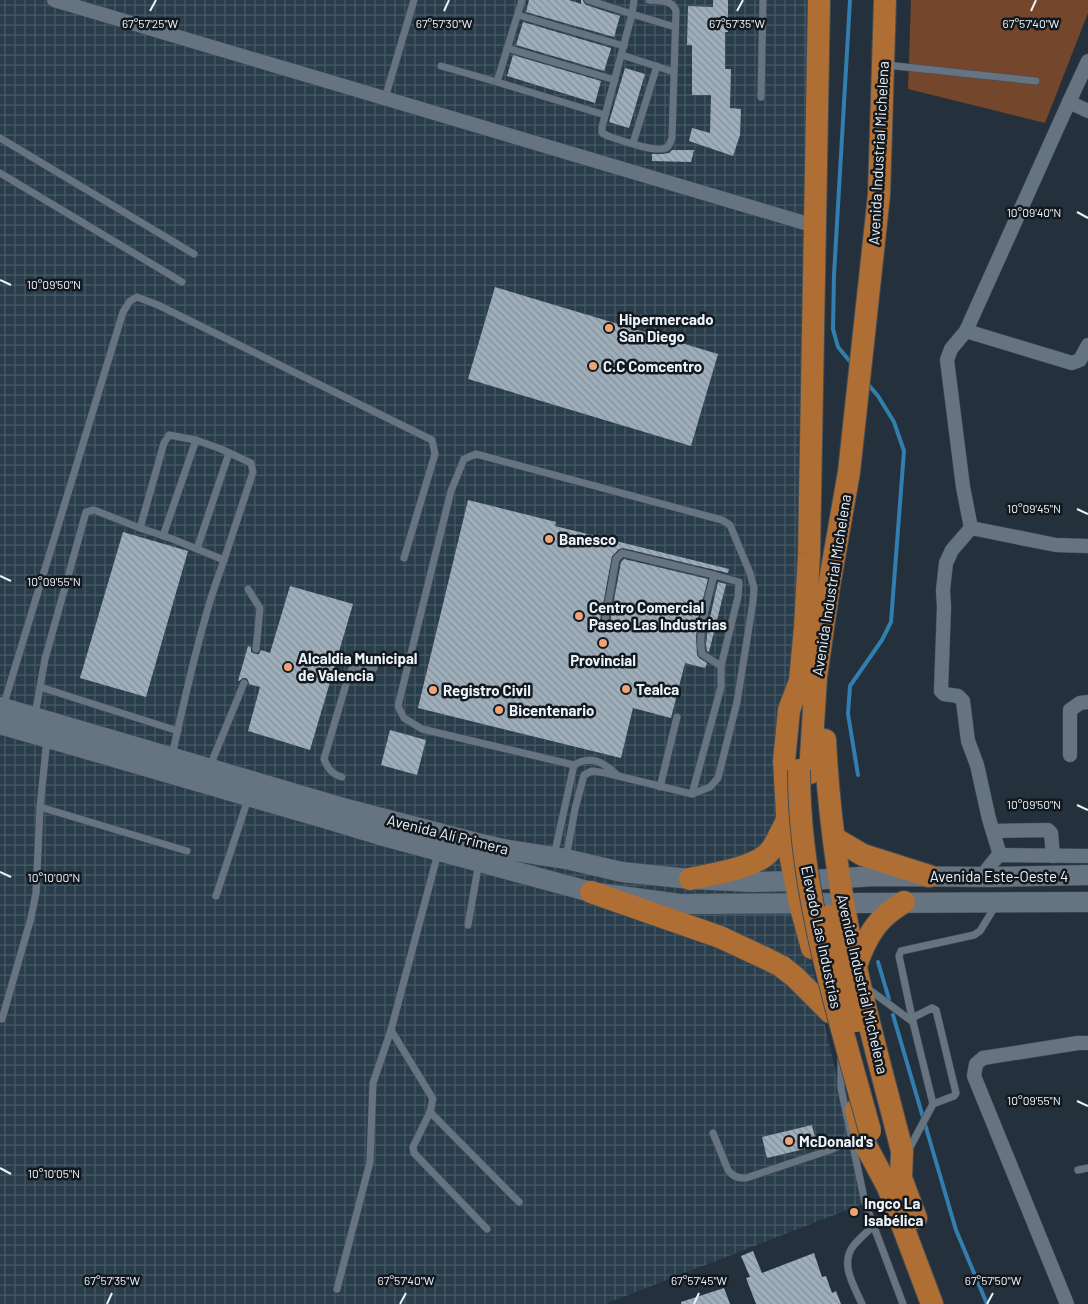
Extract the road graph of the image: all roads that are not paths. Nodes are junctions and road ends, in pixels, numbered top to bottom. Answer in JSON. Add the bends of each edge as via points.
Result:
{"nodes":[{"id":1,"x":54,"y":0,"type":"edge"},
{"id":2,"x":414,"y":0,"type":"edge"},
{"id":3,"x":522,"y":0,"type":"edge"},
{"id":4,"x":588,"y":0,"type":"edge"},
{"id":5,"x":634,"y":0,"type":"edge"},
{"id":6,"x":649,"y":0,"type":"edge"},
{"id":7,"x":763,"y":0,"type":"edge"},
{"id":8,"x":820,"y":0,"type":"edge"},
{"id":9,"x":885,"y":0,"type":"edge"},
{"id":10,"x":632,"y":14,"type":"junction"},
{"id":11,"x":518,"y":15,"type":"junction"},
{"id":12,"x":675,"y":27,"type":"junction"},
{"id":13,"x":624,"y":46,"type":"junction"},
{"id":14,"x":508,"y":48,"type":"junction"},
{"id":15,"x":622,"y":55,"type":"junction"},
{"id":16,"x":1088,"y":61,"type":"edge"},
{"id":17,"x":883,"y":65,"type":"junction"},
{"id":18,"x":441,"y":66,"type":"dead end"},
{"id":19,"x":657,"y":66,"type":"junction"},
{"id":20,"x":674,"y":72,"type":"junction"},
{"id":21,"x":615,"y":80,"type":"junction"},
{"id":22,"x":1036,"y":81,"type":"dead end"},
{"id":23,"x":497,"y":82,"type":"junction"},
{"id":24,"x":761,"y":97,"type":"dead end"},
{"id":25,"x":385,"y":98,"type":"junction"},
{"id":26,"x":1069,"y":102,"type":"junction"},
{"id":27,"x":1088,"y":111,"type":"edge"},
{"id":28,"x":605,"y":115,"type":"junction"},
{"id":29,"x":0,"y":138,"type":"edge"},
{"id":30,"x":633,"y":143,"type":"junction"},
{"id":31,"x":0,"y":173,"type":"edge"},
{"id":32,"x":815,"y":226,"type":"junction"},
{"id":33,"x":194,"y":254,"type":"dead end"},
{"id":34,"x":182,"y":282,"type":"dead end"},
{"id":35,"x":966,"y":331,"type":"junction"},
{"id":36,"x":1088,"y":347,"type":"edge"},
{"id":37,"x":196,"y":440,"type":"junction"},
{"id":38,"x":229,"y":452,"type":"junction"},
{"id":39,"x":140,"y":528,"type":"junction"},
{"id":40,"x":971,"y":528,"type":"junction"},
{"id":41,"x":163,"y":536,"type":"junction"},
{"id":42,"x":1088,"y":546,"type":"edge"},
{"id":43,"x":197,"y":549,"type":"junction"},
{"id":44,"x":404,"y":558,"type":"dead end"},
{"id":45,"x":224,"y":560,"type":"junction"},
{"id":46,"x":714,"y":575,"type":"junction"},
{"id":47,"x":248,"y":589,"type":"dead end"},
{"id":48,"x":605,"y":621,"type":"dead end"},
{"id":49,"x":256,"y":649,"type":"dead end"},
{"id":50,"x":721,"y":666,"type":"junction"},
{"id":51,"x":374,"y":668,"type":"dead end"},
{"id":52,"x":244,"y":683,"type":"dead end"},
{"id":53,"x":808,"y":685,"type":"junction"},
{"id":54,"x":40,"y":687,"type":"junction"},
{"id":55,"x":1088,"y":702,"type":"edge"},
{"id":56,"x":1,"y":713,"type":"edge"},
{"id":57,"x":677,"y":717,"type":"dead end"},
{"id":58,"x":44,"y":726,"type":"junction"},
{"id":59,"x":178,"y":731,"type":"junction"},
{"id":60,"x":1070,"y":755,"type":"dead end"},
{"id":61,"x":574,"y":764,"type":"junction"},
{"id":62,"x":170,"y":765,"type":"junction"},
{"id":63,"x":209,"y":769,"type":"junction"},
{"id":64,"x":617,"y":776,"type":"junction"},
{"id":65,"x":342,"y":777,"type":"dead end"},
{"id":66,"x":660,"y":787,"type":"junction"},
{"id":67,"x":692,"y":794,"type":"junction"},
{"id":68,"x":249,"y":796,"type":"junction"},
{"id":69,"x":40,"y":807,"type":"junction"},
{"id":70,"x":787,"y":821,"type":"junction"},
{"id":71,"x":993,"y":831,"type":"junction"},
{"id":72,"x":834,"y":838,"type":"junction"},
{"id":73,"x":187,"y":851,"type":"dead end"},
{"id":74,"x":439,"y":851,"type":"junction"},
{"id":75,"x":1000,"y":855,"type":"junction"},
{"id":76,"x":1053,"y":856,"type":"junction"},
{"id":77,"x":1088,"y":856,"type":"edge"},
{"id":78,"x":560,"y":858,"type":"junction"},
{"id":79,"x":484,"y":863,"type":"junction"},
{"id":80,"x":1088,"y":875,"type":"edge"},
{"id":81,"x":919,"y":876,"type":"junction"},
{"id":82,"x":981,"y":877,"type":"junction"},
{"id":83,"x":839,"y":878,"type":"junction"},
{"id":84,"x":690,"y":879,"type":"junction"},
{"id":85,"x":796,"y":881,"type":"junction"},
{"id":86,"x":591,"y":892,"type":"junction"},
{"id":87,"x":216,"y":896,"type":"dead end"},
{"id":88,"x":904,"y":902,"type":"junction"},
{"id":89,"x":1088,"y":902,"type":"edge"},
{"id":90,"x":844,"y":903,"type":"junction"},
{"id":91,"x":997,"y":903,"type":"junction"},
{"id":92,"x":800,"y":904,"type":"junction"},
{"id":93,"x":468,"y":924,"type":"dead end"},
{"id":94,"x":858,"y":974,"type":"junction"},
{"id":95,"x":830,"y":1012,"type":"junction"},
{"id":96,"x":2,"y":1019,"type":"dead end"},
{"id":97,"x":912,"y":1020,"type":"junction"},
{"id":98,"x":391,"y":1030,"type":"junction"},
{"id":99,"x":1088,"y":1043,"type":"edge"},
{"id":100,"x":841,"y":1054,"type":"junction"},
{"id":101,"x":933,"y":1104,"type":"junction"},
{"id":102,"x":430,"y":1112,"type":"junction"},
{"id":103,"x":713,"y":1133,"type":"dead end"},
{"id":104,"x":869,"y":1138,"type":"junction"},
{"id":105,"x":1088,"y":1168,"type":"edge"},
{"id":106,"x":1078,"y":1170,"type":"dead end"},
{"id":107,"x":895,"y":1182,"type":"junction"},
{"id":108,"x":519,"y":1202,"type":"dead end"},
{"id":109,"x":874,"y":1225,"type":"junction"},
{"id":110,"x":487,"y":1229,"type":"dead end"},
{"id":111,"x":337,"y":1290,"type":"dead end"},
{"id":112,"x":862,"y":1304,"type":"edge"},
{"id":113,"x":903,"y":1304,"type":"edge"},
{"id":114,"x":932,"y":1304,"type":"edge"},
{"id":115,"x":947,"y":1304,"type":"edge"},
{"id":116,"x":1067,"y":1304,"type":"edge"}],
"edges":[{"from":1,"to":25,"type":"street"},
{"from":2,"to":25,"type":"lane"},
{"from":3,"to":11,"type":"lane"},
{"from":4,"to":10,"type":"lane"},
{"from":5,"to":10,"type":"lane"},
{"from":6,"to":12,"type":"lane","via":[[675,6]]},
{"from":7,"to":24,"type":"lane"},
{"from":8,"to":32,"type":"main road","name":"Avenida Industrial Michelena"},
{"from":9,"to":17,"type":"main road","name":"Avenida Industrial Michelena"},
{"from":10,"to":12,"type":"lane"},
{"from":10,"to":13,"type":"lane"},
{"from":11,"to":13,"type":"lane"},
{"from":11,"to":14,"type":"lane"},
{"from":12,"to":20,"type":"lane"},
{"from":13,"to":15,"type":"lane"},
{"from":14,"to":21,"type":"lane"},
{"from":14,"to":23,"type":"lane"},
{"from":15,"to":19,"type":"lane"},
{"from":15,"to":21,"type":"lane"},
{"from":16,"to":26,"type":"street"},
{"from":17,"to":22,"type":"lane"},
{"from":17,"to":53,"type":"main road","name":"Avenida Industrial Michelena","via":[[879,195],[856,408],[822,635]]},
{"from":18,"to":23,"type":"lane"},
{"from":19,"to":20,"type":"lane"},
{"from":19,"to":30,"type":"lane"},
{"from":20,"to":30,"type":"lane","via":[[670,145],[650,148]]},
{"from":21,"to":28,"type":"lane"},
{"from":23,"to":28,"type":"lane"},
{"from":25,"to":32,"type":"street"},
{"from":26,"to":27,"type":"street"},
{"from":26,"to":35,"type":"street"},
{"from":28,"to":30,"type":"lane","via":[[602,133]]},
{"from":29,"to":33,"type":"lane"},
{"from":31,"to":34,"type":"lane"},
{"from":32,"to":53,"type":"main road","name":"Avenida Industrial Michelena","via":[[805,627]]},
{"from":35,"to":36,"type":"street","via":[[1072,363],[1080,360]]},
{"from":35,"to":40,"type":"street","via":[[951,349],[948,360]]},
{"from":37,"to":38,"type":"lane"},
{"from":37,"to":39,"type":"lane","via":[[169,435]]},
{"from":37,"to":41,"type":"lane"},
{"from":38,"to":43,"type":"lane"},
{"from":38,"to":45,"type":"lane","via":[[251,463],[253,472]]},
{"from":39,"to":41,"type":"lane"},
{"from":39,"to":54,"type":"lane","via":[[94,510],[86,512],[45,658]]},
{"from":40,"to":42,"type":"street","via":[[1056,545]]},
{"from":40,"to":71,"type":"street","via":[[952,550],[946,563],[941,691],[963,701],[968,741]]},
{"from":41,"to":43,"type":"lane"},
{"from":43,"to":45,"type":"lane"},
{"from":44,"to":56,"type":"lane","via":[[436,454],[432,440],[137,297],[130,301],[124,312]]},
{"from":45,"to":59,"type":"lane","via":[[205,620]]},
{"from":46,"to":48,"type":"lane","via":[[622,554],[616,559]]},
{"from":46,"to":50,"type":"lane","via":[[700,648],[702,654]]},
{"from":46,"to":50,"type":"lane","via":[[739,582]]},
{"from":47,"to":49,"type":"lane","via":[[260,608]]},
{"from":50,"to":67,"type":"lane","via":[[721,687]]},
{"from":51,"to":65,"type":"lane","via":[[353,667],[349,674],[324,760],[333,774]]},
{"from":52,"to":63,"type":"lane"},
{"from":53,"to":70,"type":"main road","name":"Avenida Industrial Michelena","via":[[789,710],[784,761]]},
{"from":53,"to":72,"type":"main road","name":"Avenida Industrial Michelena","via":[[823,709]]},
{"from":53,"to":104,"type":"main road","name":"Elevado Las Industrias","bridge":true,"via":[[801,822],[807,877]]},
{"from":54,"to":58,"type":"lane"},
{"from":54,"to":59,"type":"lane"},
{"from":55,"to":60,"type":"street","via":[[1070,710]]},
{"from":56,"to":58,"type":"main road","name":"Avenida Alí Primera"},
{"from":57,"to":66,"type":"lane"},
{"from":58,"to":62,"type":"main road","name":"Avenida Alí Primera"},
{"from":58,"to":69,"type":"lane"},
{"from":59,"to":62,"type":"lane"},
{"from":61,"to":64,"type":"lane","via":[[582,760],[596,761],[608,766]]},
{"from":61,"to":67,"type":"lane","via":[[422,729],[404,718],[398,706],[451,491],[464,459],[476,454],[722,520],[730,525],[750,573],[754,602],[737,702],[718,778],[710,787]]},
{"from":61,"to":78,"type":"lane"},
{"from":62,"to":63,"type":"main road","name":"Avenida Alí Primera"},
{"from":62,"to":68,"type":"main road","name":"Avenida Alí Primera"},
{"from":63,"to":78,"type":"main road","name":"Avenida Alí Primera","via":[[473,842]]},
{"from":64,"to":66,"type":"lane"},
{"from":64,"to":78,"type":"lane","via":[[592,771],[584,775]]},
{"from":66,"to":67,"type":"lane"},
{"from":68,"to":74,"type":"main road","name":"Avenida Alí Primera"},
{"from":68,"to":87,"type":"lane"},
{"from":69,"to":73,"type":"lane"},
{"from":69,"to":96,"type":"lane","via":[[36,893]]},
{"from":70,"to":84,"type":"main road","via":[[769,852],[757,861]]},
{"from":70,"to":85,"type":"main road","name":"Avenida Industrial Michelena"},
{"from":71,"to":75,"type":"street"},
{"from":71,"to":76,"type":"street","via":[[1048,830]]},
{"from":72,"to":81,"type":"main road","via":[[863,855]]},
{"from":72,"to":83,"type":"main road","name":"Avenida Industrial Michelena"},
{"from":74,"to":79,"type":"main road","name":"Avenida Alí Primera"},
{"from":74,"to":98,"type":"lane"},
{"from":75,"to":76,"type":"street"},
{"from":75,"to":82,"type":"street"},
{"from":76,"to":77,"type":"street"},
{"from":78,"to":79,"type":"main road","via":[[563,862],[507,860]]},
{"from":78,"to":84,"type":"main road","name":"Avenida Alí Primera","via":[[622,872]]},
{"from":79,"to":86,"type":"main road","name":"Avenida Alí Primera"},
{"from":79,"to":93,"type":"lane"},
{"from":80,"to":82,"type":"main road","name":"Avenida Este-Oeste 4"},
{"from":81,"to":82,"type":"main road","name":"Avenida Este-Oeste 4"},
{"from":81,"to":83,"type":"main road","name":"Avenida Alí Primera"},
{"from":83,"to":85,"type":"main road","name":"Avenida Alí Primera"},
{"from":83,"to":90,"type":"main road","name":"Avenida Industrial Michelena"},
{"from":84,"to":85,"type":"main road","name":"Avenida Alí Primera"},
{"from":85,"to":92,"type":"main road","name":"Avenida Industrial Michelena"},
{"from":86,"to":92,"type":"main road","name":"Avenida Alí Primera","via":[[680,904]]},
{"from":86,"to":95,"type":"main road","via":[[720,937],[781,966]]},
{"from":88,"to":90,"type":"main road","name":"Avenida Alí Primera"},
{"from":88,"to":91,"type":"main road","name":"Avenida Alí Primera"},
{"from":88,"to":94,"type":"main road","via":[[884,916],[870,933],[862,948]]},
{"from":89,"to":91,"type":"main road","name":"Avenida Alí Primera"},
{"from":90,"to":92,"type":"main road","name":"Avenida Alí Primera"},
{"from":90,"to":94,"type":"main road","name":"Avenida Industrial Michelena"},
{"from":91,"to":97,"type":"lane","via":[[980,931],[974,935],[901,951],[899,956]]},
{"from":92,"to":95,"type":"main road","name":"Avenida Industrial Michelena"},
{"from":94,"to":97,"type":"lane","via":[[879,999]]},
{"from":94,"to":107,"type":"main road","name":"Avenida Industrial Michelena","via":[[902,1152]]},
{"from":95,"to":100,"type":"main road","name":"Avenida Industrial Michelena"},
{"from":97,"to":101,"type":"lane"},
{"from":97,"to":101,"type":"lane","via":[[932,1008],[936,1010],[956,1093]]},
{"from":98,"to":102,"type":"lane","via":[[433,1100]]},
{"from":98,"to":111,"type":"lane","via":[[373,1083],[370,1162]]},
{"from":99,"to":116,"type":"street","via":[[983,1058],[976,1064],[974,1076]]},
{"from":100,"to":104,"type":"lane","name":"Avenida Industrial Michelena","via":[[841,1088]]},
{"from":100,"to":107,"type":"main road","name":"Avenida Industrial Michelena","via":[[865,1144]]},
{"from":101,"to":107,"type":"lane"},
{"from":102,"to":108,"type":"lane"},
{"from":102,"to":110,"type":"lane","via":[[413,1147],[414,1153]]},
{"from":103,"to":104,"type":"lane","via":[[728,1170],[738,1178]]},
{"from":104,"to":107,"type":"main road","name":"Elevado Las Industrias"},
{"from":104,"to":109,"type":"lane","name":"Avenida Industrial Michelena","via":[[865,1202]]},
{"from":105,"to":106,"type":"lane"},
{"from":107,"to":114,"type":"main road","name":"Avenida Industrial Michelena"},
{"from":107,"to":115,"type":"main road","name":"Avenida Industrial Michelena"},
{"from":109,"to":112,"type":"lane","via":[[853,1246],[847,1262]]},
{"from":109,"to":113,"type":"lane","name":"Avenida Industrial Michelena"}]}
